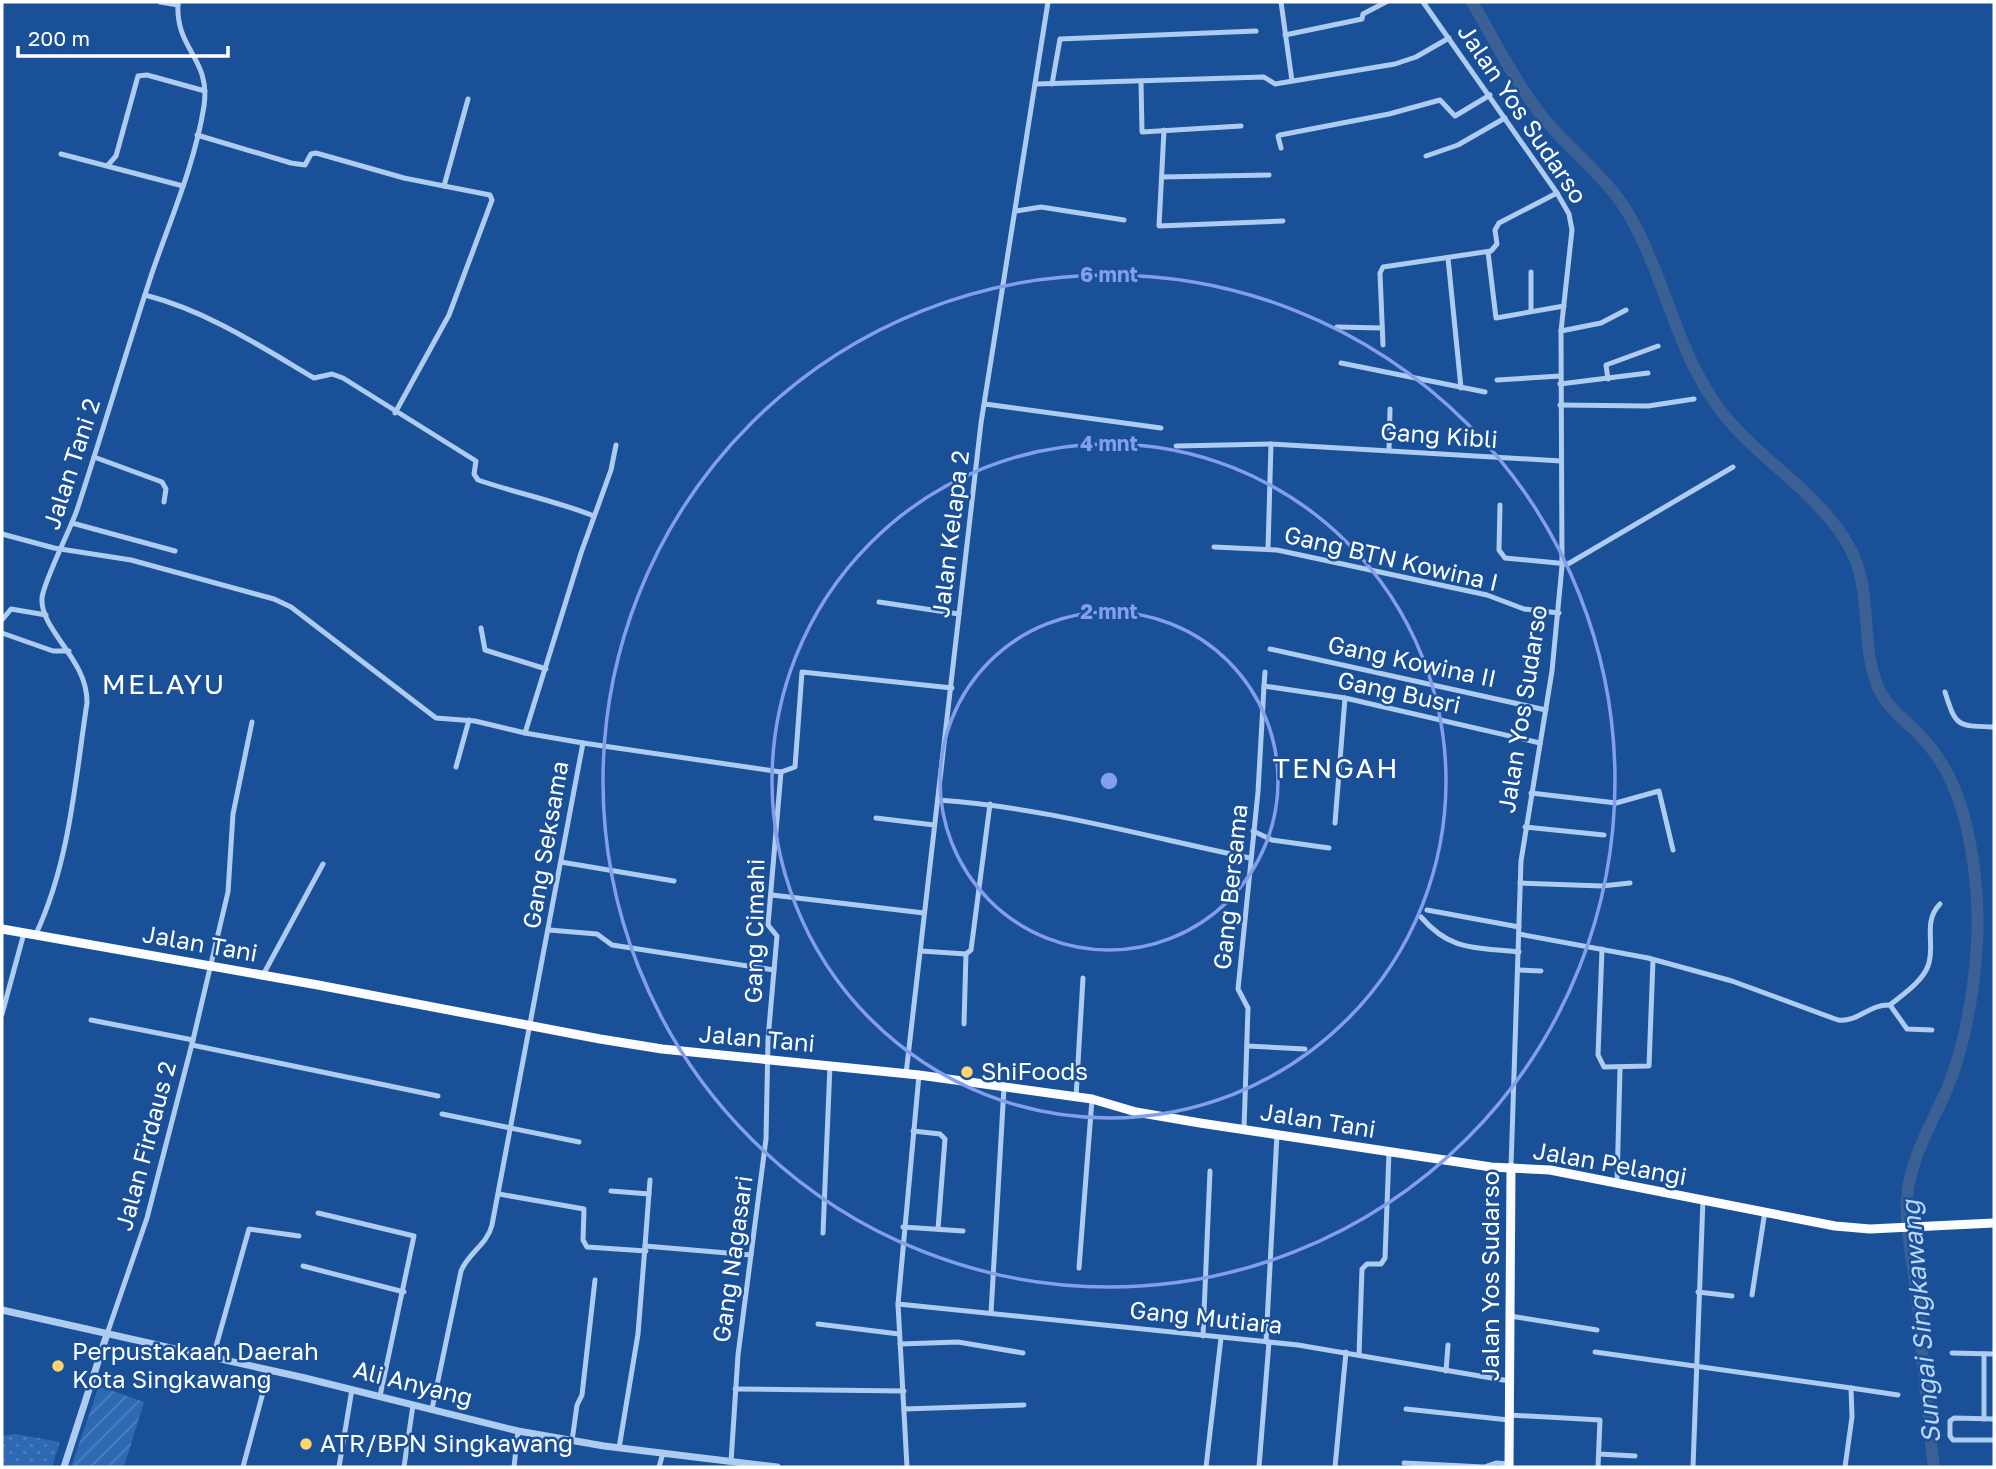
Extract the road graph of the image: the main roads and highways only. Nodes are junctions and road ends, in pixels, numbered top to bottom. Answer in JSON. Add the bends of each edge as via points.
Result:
{"nodes":[{"id":1,"x":2,"y":929,"type":"edge"},
{"id":2,"x":1511,"y":1167,"type":"junction"},
{"id":3,"x":1994,"y":1223,"type":"edge"},
{"id":4,"x":1509,"y":1465,"type":"edge"}],
"edges":[{"from":1,"to":2,"type":"highway","name":"Jalan Tani","via":[[662,1049],[919,1075],[1092,1099],[1161,1117]]},
{"from":2,"to":3,"type":"highway","name":"Jalan Pelangi","via":[[1550,1170],[1854,1229]]},
{"from":2,"to":4,"type":"main road","name":"Jalan Yos Sudarso"}]}
